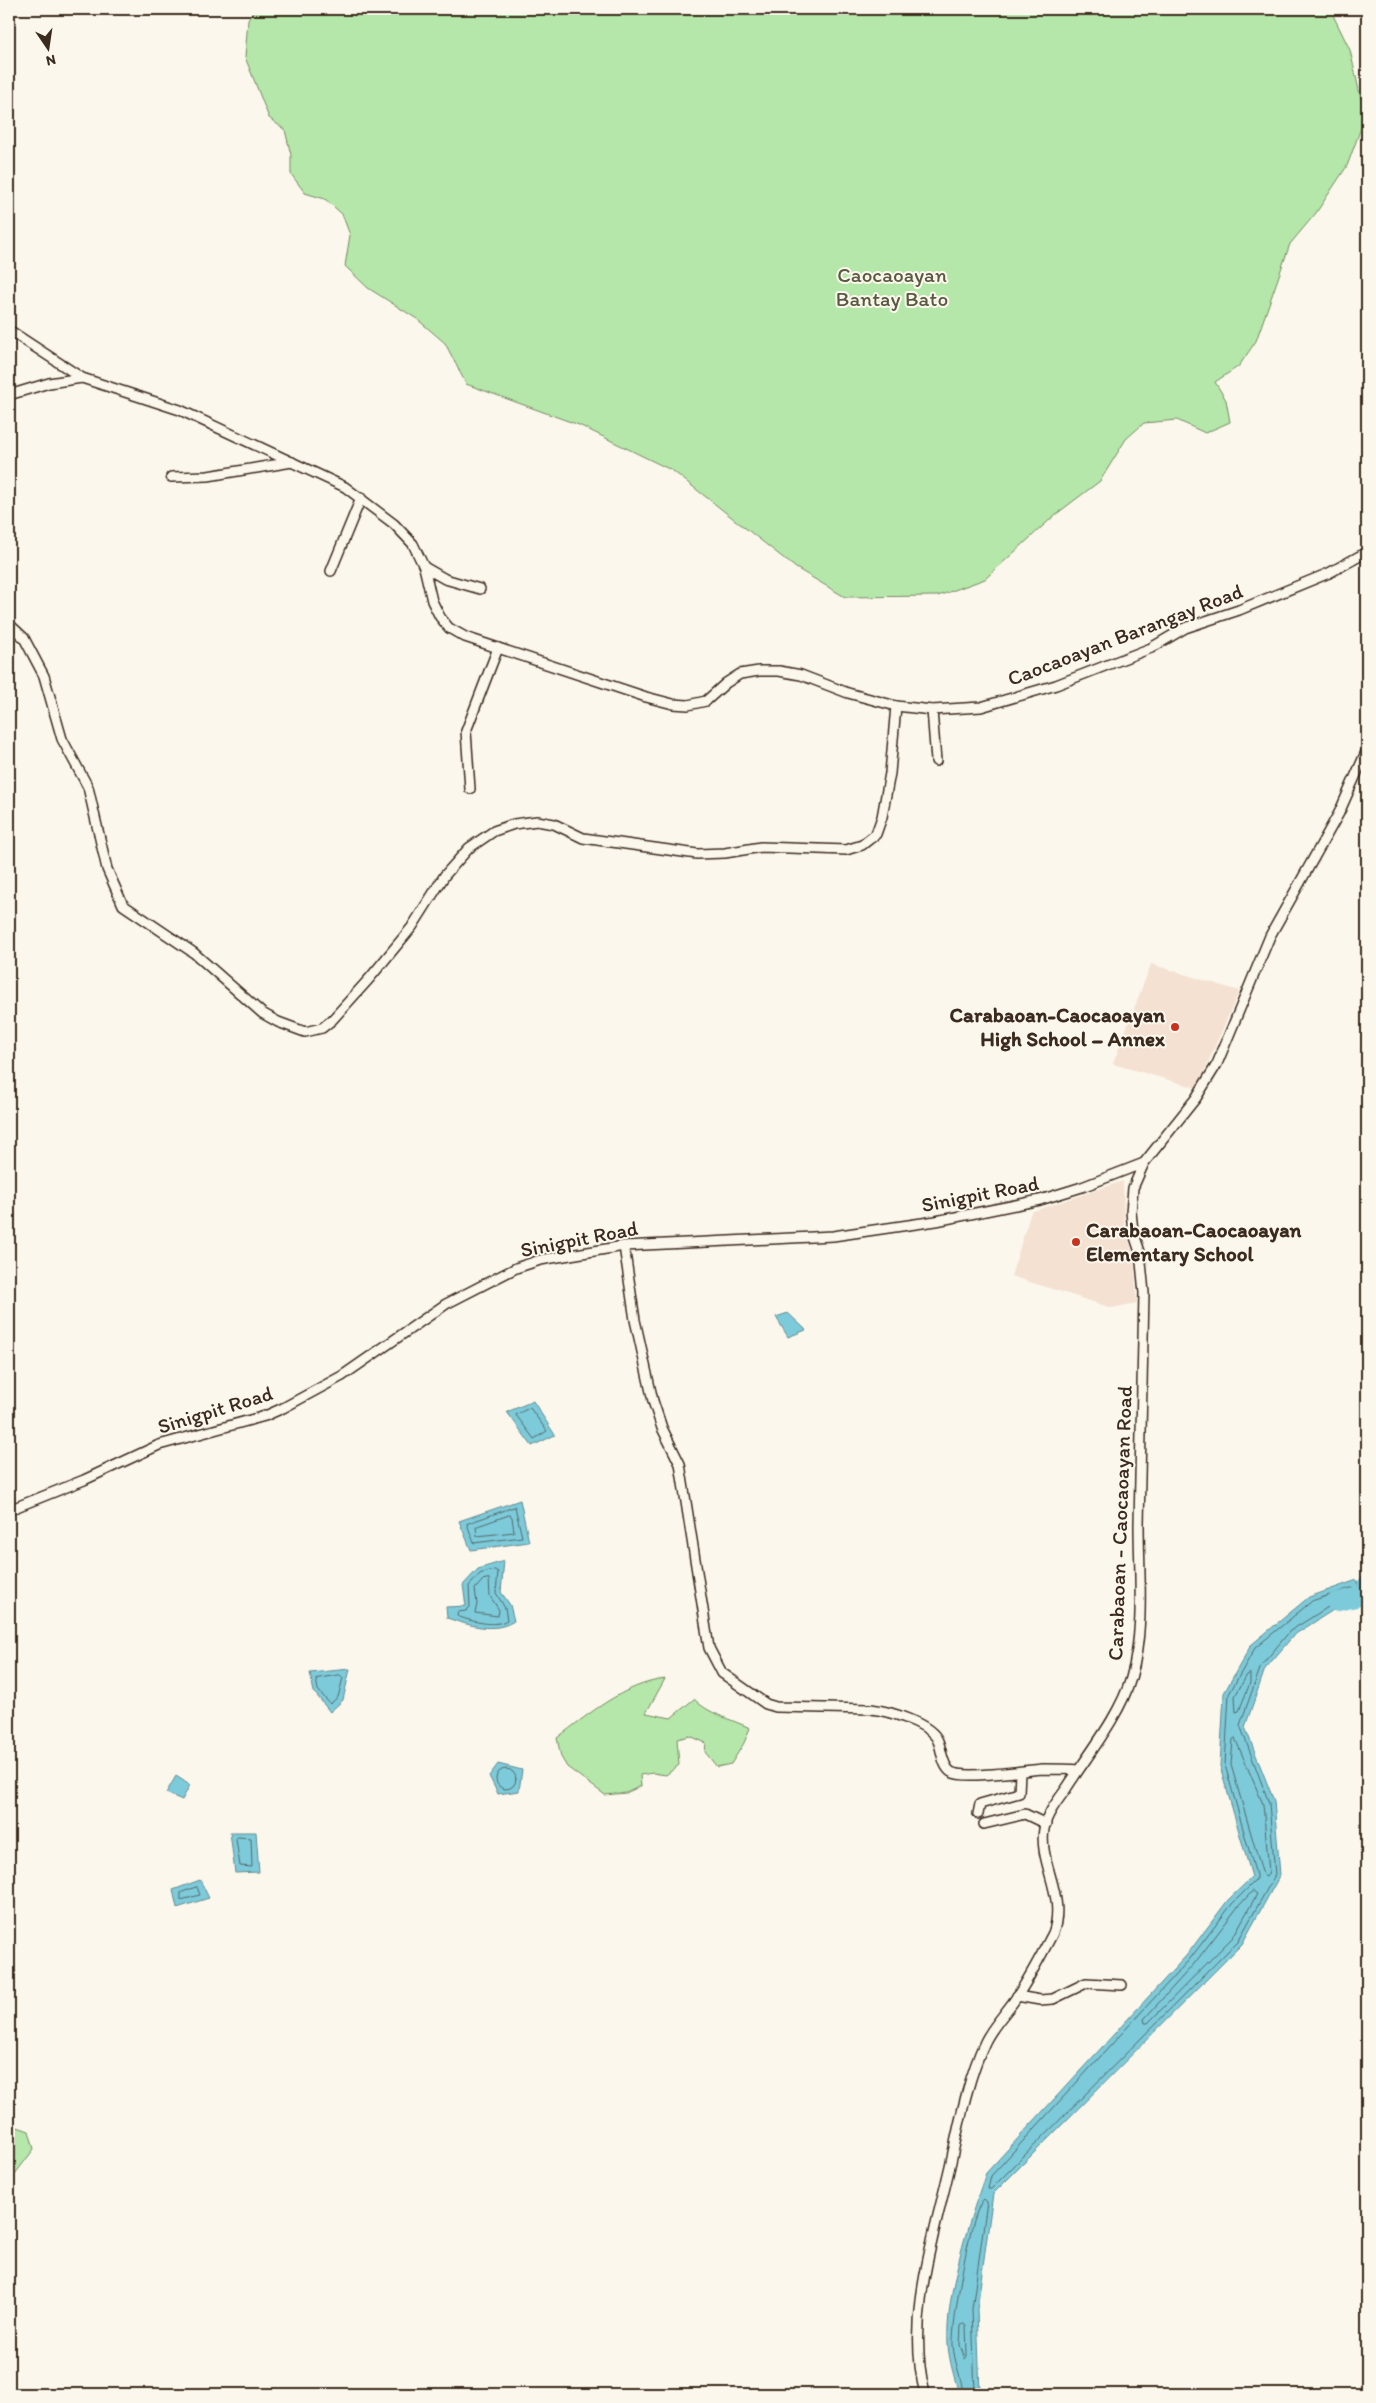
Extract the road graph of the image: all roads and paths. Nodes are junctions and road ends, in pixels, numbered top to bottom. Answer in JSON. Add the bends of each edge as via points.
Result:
{"nodes":[{"id":1,"x":9,"y":330,"type":"edge"},
{"id":2,"x":82,"y":378,"type":"junction"},
{"id":3,"x":9,"y":395,"type":"edge"},
{"id":4,"x":293,"y":462,"type":"junction"},
{"id":5,"x":171,"y":477,"type":"dead end"},
{"id":6,"x":361,"y":498,"type":"junction"},
{"id":7,"x":1367,"y":552,"type":"edge"},
{"id":8,"x":424,"y":568,"type":"junction"},
{"id":9,"x":331,"y":571,"type":"dead end"},
{"id":10,"x":480,"y":589,"type":"dead end"},
{"id":11,"x":9,"y":624,"type":"edge"},
{"id":12,"x":498,"y":648,"type":"junction"},
{"id":13,"x":896,"y":706,"type":"junction"},
{"id":14,"x":932,"y":710,"type":"junction"},
{"id":15,"x":1367,"y":750,"type":"edge"},
{"id":16,"x":936,"y":761,"type":"dead end"},
{"id":17,"x":470,"y":789,"type":"dead end"},
{"id":18,"x":1144,"y":1163,"type":"junction"},
{"id":19,"x":624,"y":1246,"type":"junction"},
{"id":20,"x":9,"y":1510,"type":"edge"},
{"id":21,"x":1078,"y":1770,"type":"junction"},
{"id":22,"x":1020,"y":1772,"type":"junction"},
{"id":23,"x":978,"y":1814,"type":"dead end"},
{"id":24,"x":984,"y":1824,"type":"dead end"},
{"id":25,"x":1046,"y":1824,"type":"junction"},
{"id":26,"x":1122,"y":1985,"type":"dead end"},
{"id":27,"x":1017,"y":1996,"type":"junction"},
{"id":28,"x":924,"y":2394,"type":"edge"}],
"edges":[{"from":1,"to":2,"type":"street","name":"Caocaoayan Barangay Road"},
{"from":2,"to":3,"type":"street","via":[[49,383]]},
{"from":2,"to":4,"type":"street","name":"Caocaoayan Barangay Road","via":[[180,410]]},
{"from":4,"to":5,"type":"street","via":[[208,476]]},
{"from":4,"to":6,"type":"street","name":"Caocaoayan Barangay Road"},
{"from":6,"to":8,"type":"street","name":"Caocaoayan Barangay Road","via":[[413,544]]},
{"from":6,"to":9,"type":"street"},
{"from":7,"to":14,"type":"street","name":"Caocaoayan Barangay Road","via":[[1335,570],[1240,610],[1185,628],[1151,648],[1056,685],[981,707]]},
{"from":8,"to":10,"type":"street","via":[[445,579]]},
{"from":8,"to":12,"type":"street","name":"Caocaoayan Barangay Road","via":[[432,601],[449,628]]},
{"from":11,"to":13,"type":"street","via":[[27,643],[44,676],[62,739],[88,787],[107,868],[123,905],[194,953],[262,1012],[304,1032],[315,1031],[327,1024],[369,979],[412,927],[445,875],[469,848],[494,831],[514,824],[537,821],[554,824],[583,838],[697,854],[761,847],[846,850],[862,845],[876,834],[882,817]]},
{"from":12,"to":13,"type":"street","name":"Caocaoayan Barangay Road","via":[[646,698],[673,704],[706,701],[740,674],[759,671],[801,675],[848,693]]},
{"from":12,"to":17,"type":"street","via":[[466,731]]},
{"from":13,"to":14,"type":"street","name":"Caocaoayan Barangay Road"},
{"from":14,"to":16,"type":"street"},
{"from":15,"to":18,"type":"street","name":"Carabaoan - Caocaoayan Road","via":[[1339,813],[1270,936],[1218,1064],[1196,1098]]},
{"from":18,"to":19,"type":"street","name":"Sinigpit Road","via":[[1040,1200],[936,1222],[833,1236]]},
{"from":18,"to":21,"type":"street","name":"Carabaoan - Caocaoayan Road","via":[[1133,1188],[1131,1212],[1144,1293],[1135,1660],[1121,1703]]},
{"from":19,"to":20,"type":"street","name":"Sinigpit Road","via":[[540,1260],[516,1268],[446,1304],[342,1376],[283,1408],[265,1416],[159,1445],[76,1484]]},
{"from":19,"to":22,"type":"street","via":[[653,1400],[662,1428],[680,1464],[709,1648],[722,1673],[766,1704],[776,1707],[871,1708],[923,1726],[934,1734],[946,1767],[957,1774]]},
{"from":21,"to":22,"type":"street"},
{"from":21,"to":25,"type":"street","name":"Carabaoan - Caocaoayan Road"},
{"from":22,"to":23,"type":"street","via":[[1019,1793],[984,1801],[978,1806]]},
{"from":24,"to":25,"type":"street","via":[[1025,1814]]},
{"from":25,"to":27,"type":"street","via":[[1044,1838],[1058,1921]]},
{"from":26,"to":27,"type":"street","via":[[1080,1984],[1053,1999]]},
{"from":27,"to":28,"type":"street","via":[[985,2041],[956,2140],[922,2286],[918,2340]]}]}
